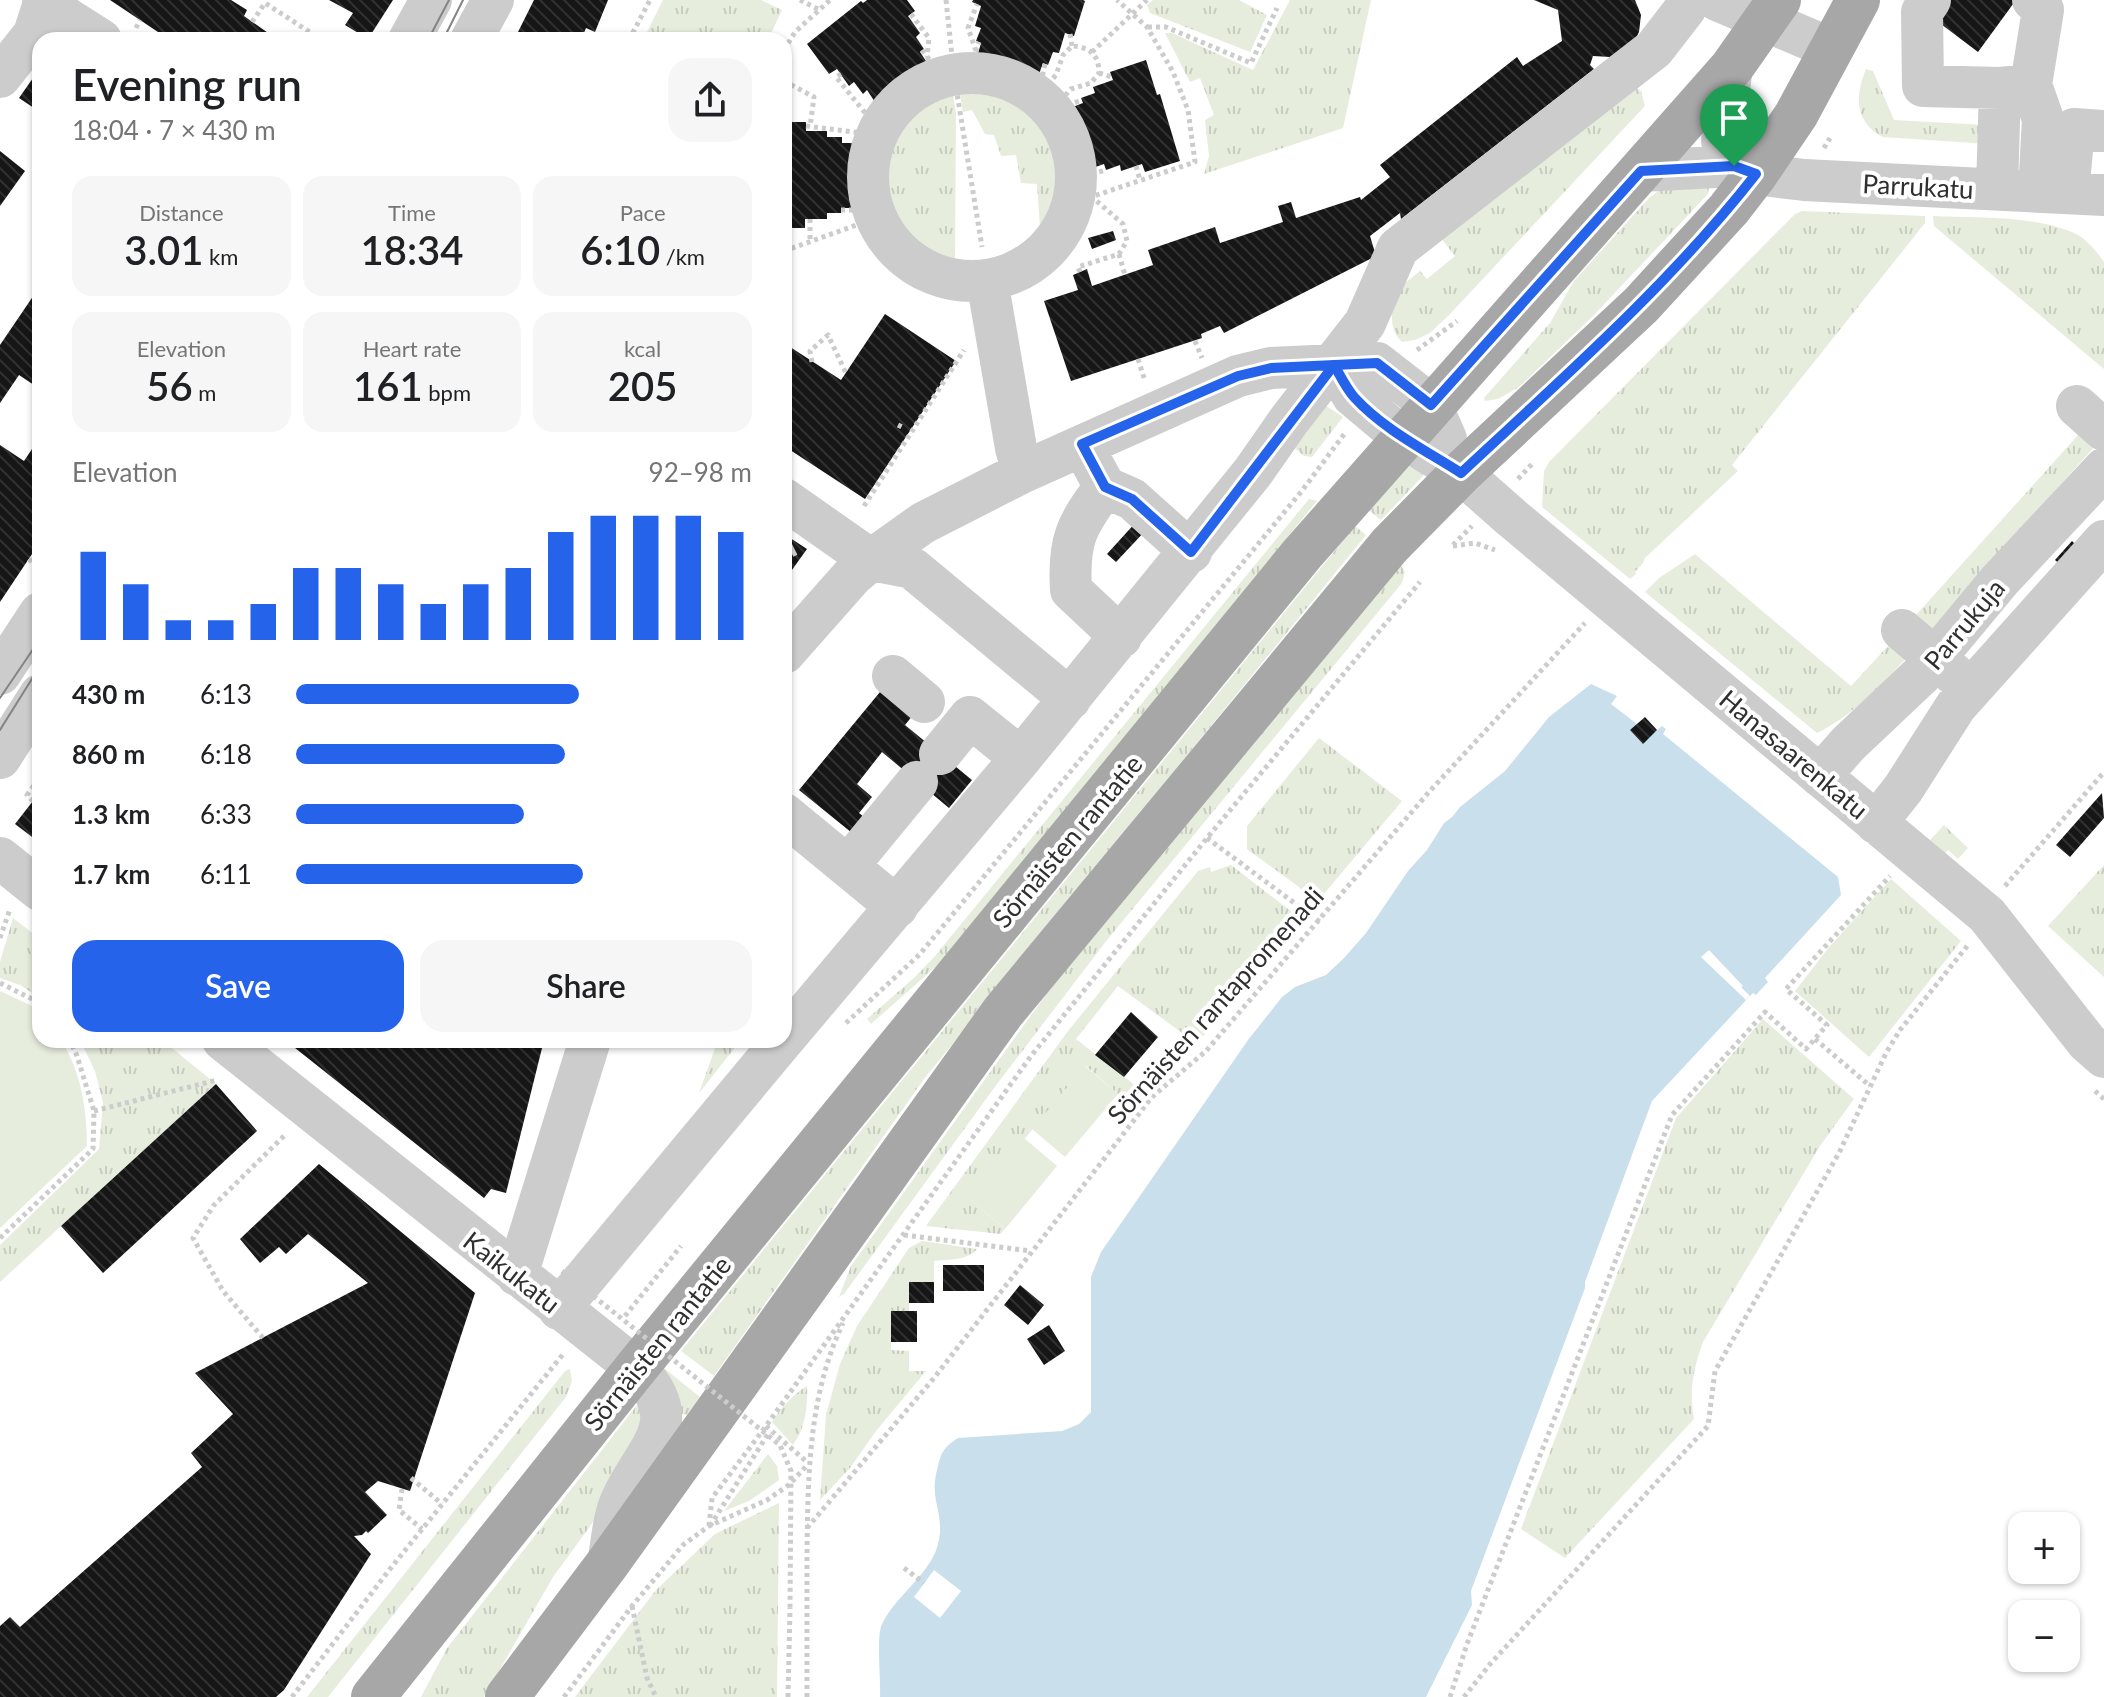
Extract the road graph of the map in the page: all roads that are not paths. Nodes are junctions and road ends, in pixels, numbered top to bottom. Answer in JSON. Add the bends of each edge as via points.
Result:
{"nodes":[{"id":1,"x":431,"y":0,"type":"edge"},
{"id":2,"x":493,"y":0,"type":"edge"},
{"id":3,"x":1688,"y":0,"type":"edge"},
{"id":4,"x":1717,"y":0,"type":"edge"},
{"id":5,"x":1858,"y":0,"type":"edge"},
{"id":6,"x":1930,"y":0,"type":"edge"},
{"id":7,"x":2033,"y":0,"type":"edge"},
{"id":8,"x":44,"y":2,"type":"edge"},
{"id":9,"x":1773,"y":10,"type":"edge"},
{"id":10,"x":35,"y":32,"type":"edge"},
{"id":11,"x":113,"y":32,"type":"edge"},
{"id":12,"x":413,"y":32,"type":"edge"},
{"id":13,"x":475,"y":32,"type":"edge"},
{"id":14,"x":32,"y":37,"type":"edge"},
{"id":15,"x":0,"y":42,"type":"edge"},
{"id":16,"x":1832,"y":49,"type":"junction"},
{"id":17,"x":1732,"y":67,"type":"junction"},
{"id":18,"x":0,"y":77,"type":"edge"},
{"id":19,"x":2015,"y":86,"type":"junction"},
{"id":20,"x":2104,"y":131,"type":"edge"},
{"id":21,"x":1745,"y":170,"type":"junction"},
{"id":22,"x":1641,"y":171,"type":"junction"},
{"id":23,"x":1997,"y":189,"type":"junction"},
{"id":24,"x":2070,"y":193,"type":"edge"},
{"id":25,"x":987,"y":280,"type":"junction"},
{"id":26,"x":1334,"y":365,"type":"junction"},
{"id":27,"x":1431,"y":405,"type":"junction"},
{"id":28,"x":1402,"y":437,"type":"junction"},
{"id":29,"x":1082,"y":444,"type":"junction"},
{"id":30,"x":2104,"y":469,"type":"edge"},
{"id":31,"x":1023,"y":472,"type":"junction"},
{"id":32,"x":1461,"y":473,"type":"junction"},
{"id":33,"x":1105,"y":487,"type":"junction"},
{"id":34,"x":792,"y":505,"type":"edge"},
{"id":35,"x":2104,"y":541,"type":"edge"},
{"id":36,"x":1191,"y":552,"type":"junction"},
{"id":37,"x":871,"y":560,"type":"junction"},
{"id":38,"x":32,"y":625,"type":"edge"},
{"id":39,"x":1902,"y":630,"type":"dead end"},
{"id":40,"x":1121,"y":637,"type":"junction"},
{"id":41,"x":792,"y":644,"type":"edge"},
{"id":42,"x":1936,"y":658,"type":"junction"},
{"id":43,"x":0,"y":674,"type":"edge"},
{"id":44,"x":1979,"y":698,"type":"junction"},
{"id":45,"x":1070,"y":699,"type":"junction"},
{"id":46,"x":32,"y":708,"type":"edge"},
{"id":47,"x":0,"y":758,"type":"edge"},
{"id":48,"x":1021,"y":758,"type":"junction"},
{"id":49,"x":1820,"y":776,"type":"junction"},
{"id":50,"x":792,"y":820,"type":"edge"},
{"id":51,"x":1876,"y":823,"type":"junction"},
{"id":52,"x":848,"y":866,"type":"junction"},
{"id":53,"x":897,"y":907,"type":"junction"},
{"id":54,"x":792,"y":1031,"type":"edge"},
{"id":55,"x":588,"y":1048,"type":"edge"},
{"id":56,"x":778,"y":1048,"type":"edge"},
{"id":57,"x":2104,"y":1057,"type":"edge"},
{"id":58,"x":223,"y":1059,"type":"edge"},
{"id":59,"x":517,"y":1275,"type":"junction"},
{"id":60,"x":577,"y":1302,"type":"junction"},
{"id":61,"x":636,"y":1368,"type":"junction"},
{"id":62,"x":608,"y":1563,"type":"junction"},
{"id":63,"x":373,"y":1697,"type":"edge"},
{"id":64,"x":507,"y":1697,"type":"edge"}],
"edges":[{"from":1,"to":12,"type":"street"},
{"from":2,"to":13,"type":"street"},
{"from":3,"to":26,"type":"street","via":[[1654,49],[1397,232],[1371,278],[1365,323]]},
{"from":4,"to":9,"type":"street"},
{"from":5,"to":16,"type":"main road"},
{"from":6,"to":19,"type":"street","via":[[1922,12],[1923,86]]},
{"from":7,"to":19,"type":"street","via":[[2043,10]]},
{"from":8,"to":10,"type":"street"},
{"from":8,"to":11,"type":"street"},
{"from":8,"to":15,"type":"street","via":[[16,21]]},
{"from":9,"to":16,"type":"street"},
{"from":9,"to":17,"type":"main road","name":"Sörnäisten rantatie"},
{"from":14,"to":18,"type":"street"},
{"from":16,"to":21,"type":"main road","via":[[1796,115]]},
{"from":17,"to":21,"type":"street","via":[[1722,141],[1725,153]]},
{"from":17,"to":22,"type":"main road","name":"Sörnäisten rantatie"},
{"from":19,"to":23,"type":"street"},
{"from":19,"to":24,"type":"street","via":[[2043,119]]},
{"from":20,"to":24,"type":"street","via":[[2074,129]]},
{"from":21,"to":22,"type":"street","name":"Parrukatu"},
{"from":21,"to":23,"type":"street","name":"Parrukatu","via":[[1828,182]]},
{"from":21,"to":32,"type":"main road","via":[[1729,209],[1641,305]]},
{"from":22,"to":27,"type":"main road","name":"Sörnäisten rantatie"},
{"from":23,"to":24,"type":"street","name":"Parrukatu"},
{"from":25,"to":25,"type":"street","via":[[1025,267],[1046,250],[1086,186],[1054,93],[953,61],[907,95],[878,132],[864,213],[923,269],[947,278]]},
{"from":25,"to":31,"type":"street"},
{"from":26,"to":27,"type":"street","via":[[1377,363]]},
{"from":26,"to":28,"type":"street","name":"Hanasaarenkatu","via":[[1353,396]]},
{"from":26,"to":29,"type":"street","via":[[1271,368],[1238,376]]},
{"from":26,"to":36,"type":"street"},
{"from":27,"to":28,"type":"main road","name":"Sörnäisten rantatie"},
{"from":27,"to":32,"type":"street"},
{"from":28,"to":32,"type":"street","name":"Hanasaarenkatu"},
{"from":28,"to":61,"type":"main road","name":"Sörnäisten rantatie"},
{"from":29,"to":31,"type":"street"},
{"from":29,"to":33,"type":"street"},
{"from":30,"to":42,"type":"street","name":"Parrukuja"},
{"from":31,"to":37,"type":"street","via":[[923,523]]},
{"from":32,"to":49,"type":"street","name":"Hanasaarenkatu"},
{"from":32,"to":62,"type":"main road","via":[[1381,555],[1003,1012]]},
{"from":33,"to":36,"type":"street","via":[[1132,499]]},
{"from":33,"to":40,"type":"street","via":[[1081,519],[1069,559],[1071,590]]},
{"from":34,"to":37,"type":"street"},
{"from":35,"to":44,"type":"street"},
{"from":36,"to":40,"type":"street"},
{"from":37,"to":41,"type":"street"},
{"from":37,"to":45,"type":"street","via":[[912,568]]},
{"from":38,"to":43,"type":"street"},
{"from":39,"to":42,"type":"street"},
{"from":40,"to":45,"type":"street"},
{"from":42,"to":44,"type":"street"},
{"from":42,"to":49,"type":"street","name":"Parrukuja"},
{"from":44,"to":51,"type":"street","via":[[1946,718]]},
{"from":45,"to":48,"type":"street"},
{"from":46,"to":47,"type":"street"},
{"from":48,"to":52,"type":"street","via":[[970,717]]},
{"from":48,"to":53,"type":"street"},
{"from":49,"to":51,"type":"street","name":"Hanasaarenkatu"},
{"from":50,"to":52,"type":"street"},
{"from":51,"to":57,"type":"street","name":"Hanasaarenkatu","via":[[1987,915]]},
{"from":52,"to":53,"type":"street"},
{"from":53,"to":54,"type":"street"},
{"from":55,"to":59,"type":"street"},
{"from":56,"to":60,"type":"street"},
{"from":58,"to":59,"type":"street","name":"Kaikukatu"},
{"from":59,"to":60,"type":"street","name":"Kaikukatu"},
{"from":60,"to":61,"type":"street","name":"Kaikukatu"},
{"from":61,"to":62,"type":"street","name":"Kaikukatu","via":[[657,1394],[659,1427],[655,1445],[620,1502]]},
{"from":61,"to":63,"type":"main road","name":"Sörnäisten rantatie"},
{"from":62,"to":64,"type":"main road"}]}
